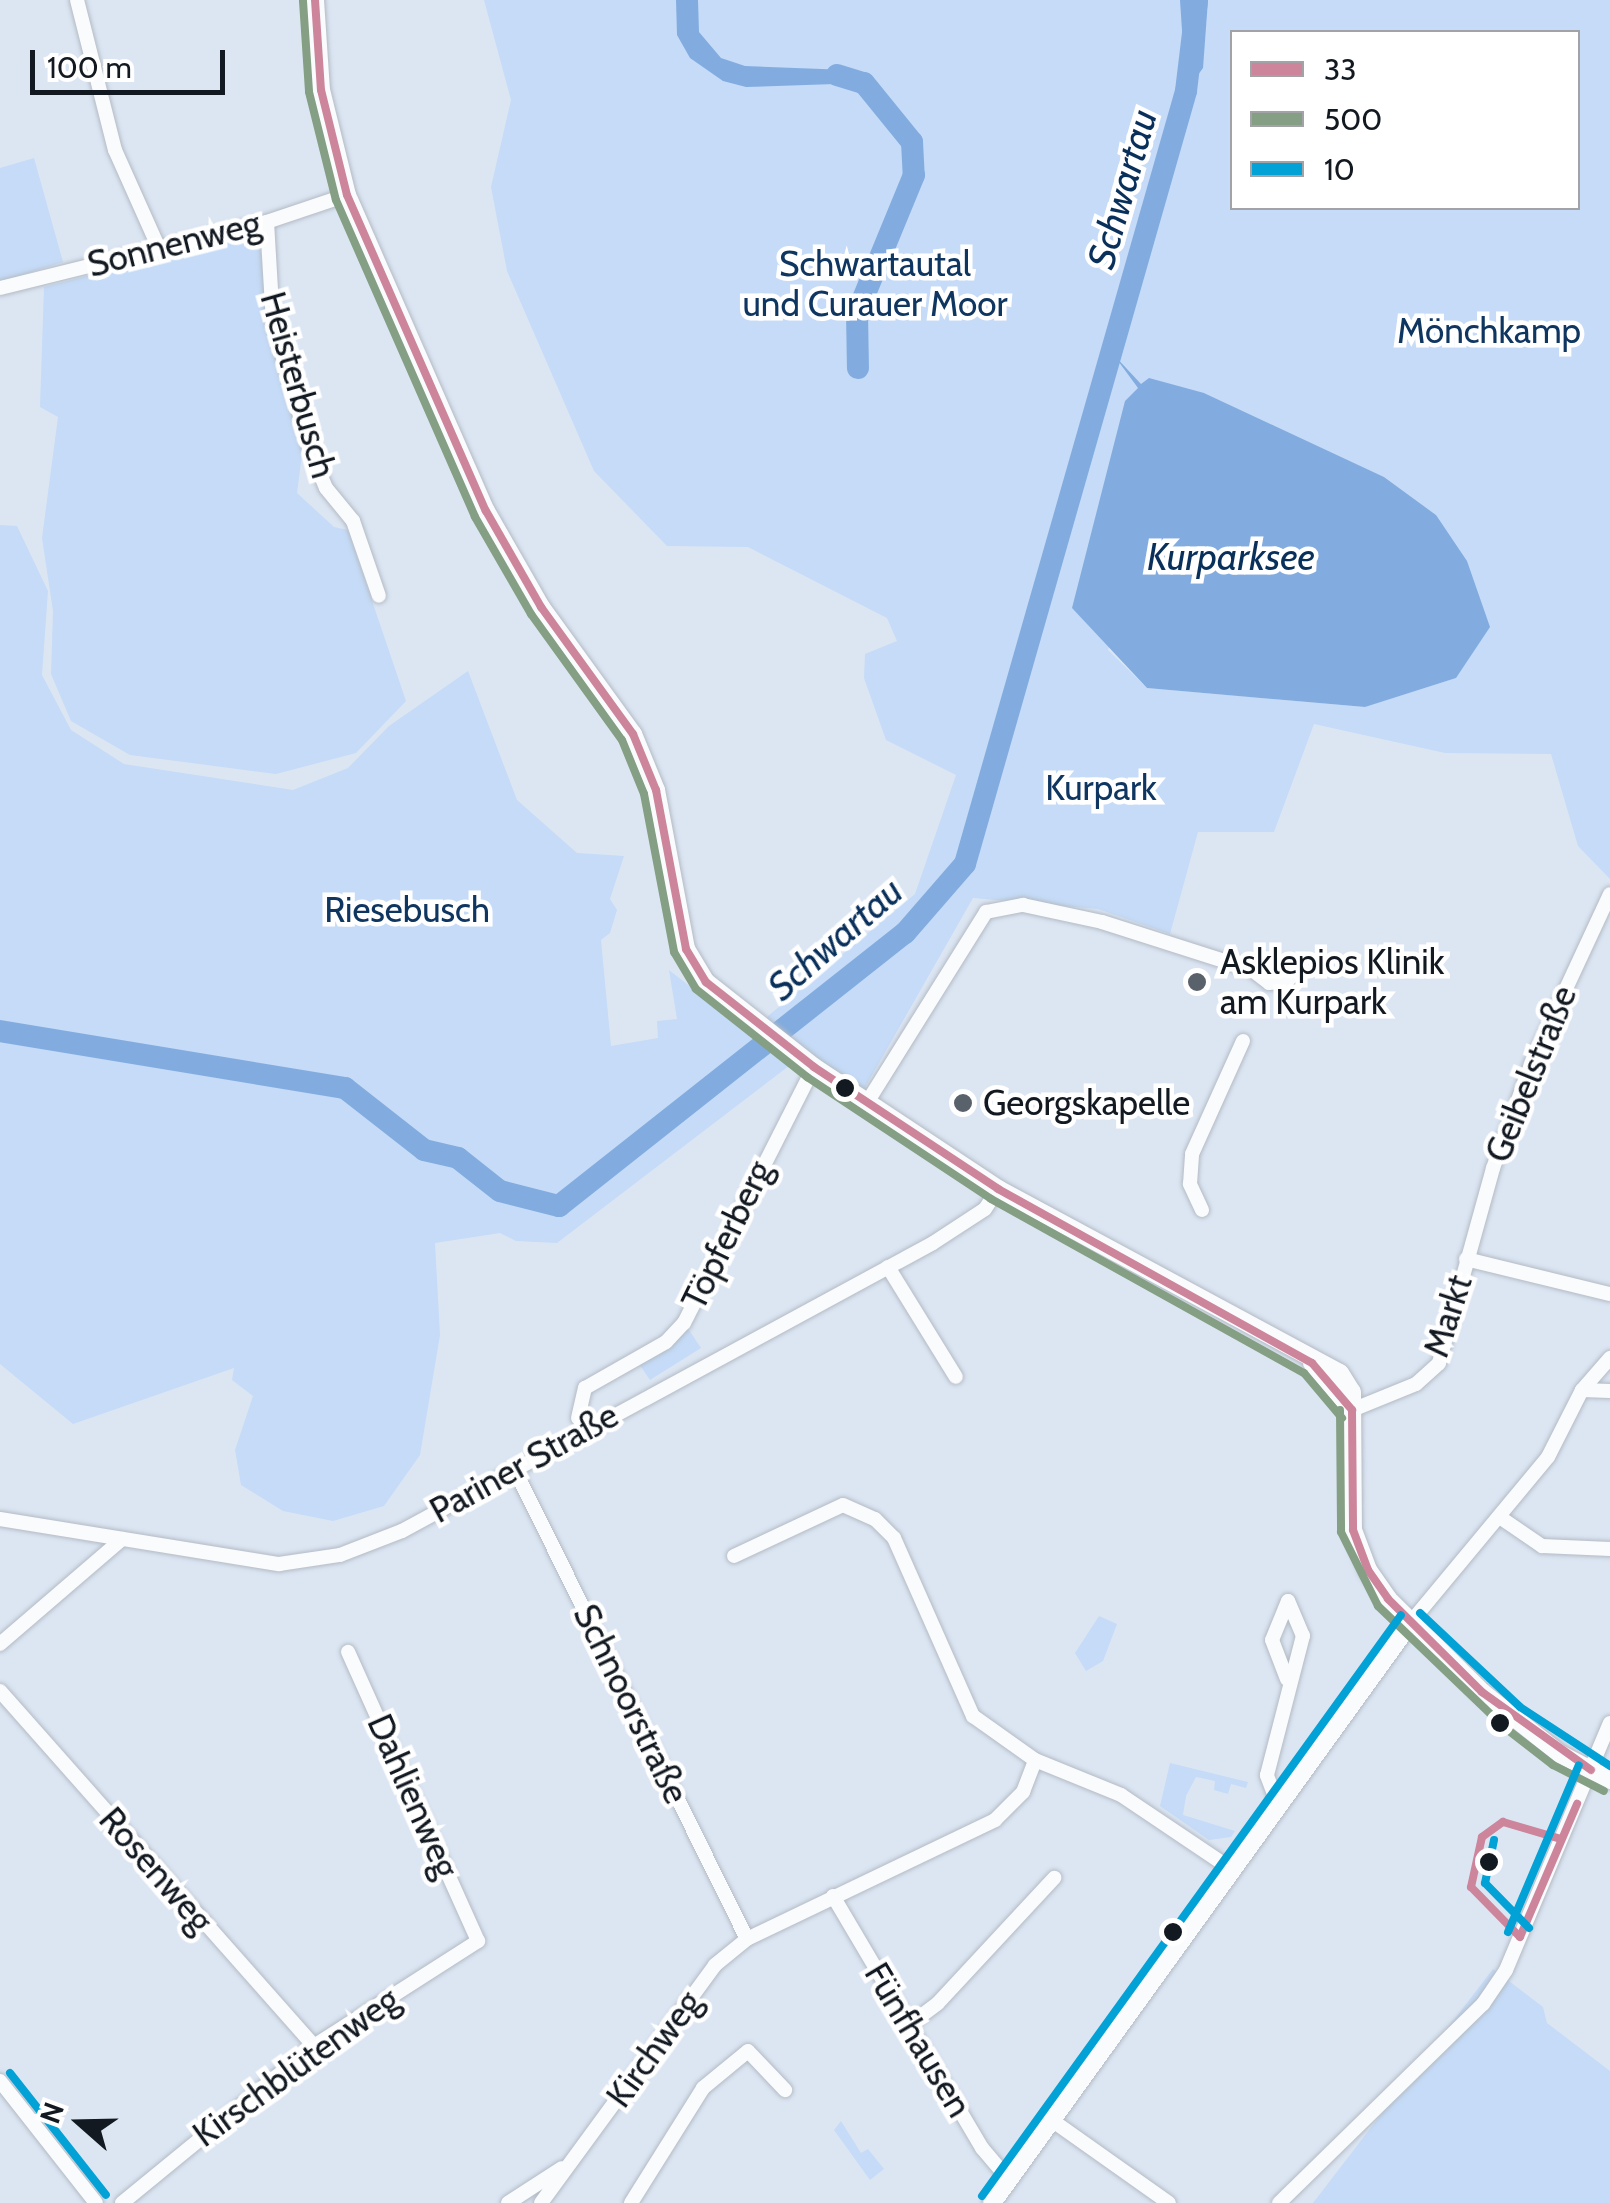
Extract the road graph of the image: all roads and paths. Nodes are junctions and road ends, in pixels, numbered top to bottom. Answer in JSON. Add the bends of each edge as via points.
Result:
{"nodes":[{"id":1,"x":76,"y":0,"type":"edge"},
{"id":2,"x":316,"y":0,"type":"edge"},
{"id":3,"x":348,"y":195,"type":"junction"},
{"id":4,"x":267,"y":222,"type":"junction"},
{"id":5,"x":157,"y":244,"type":"junction"},
{"id":6,"x":0,"y":288,"type":"edge"},
{"id":7,"x":379,"y":596,"type":"dead end"},
{"id":8,"x":1610,"y":894,"type":"edge"},
{"id":9,"x":1296,"y":970,"type":"dead end"},
{"id":10,"x":1243,"y":1041,"type":"dead end"},
{"id":11,"x":814,"y":1066,"type":"junction"},
{"id":12,"x":868,"y":1101,"type":"junction"},
{"id":13,"x":998,"y":1189,"type":"junction"},
{"id":14,"x":1202,"y":1210,"type":"dead end"},
{"id":15,"x":1466,"y":1259,"type":"junction"},
{"id":16,"x":888,"y":1267,"type":"junction"},
{"id":17,"x":1610,"y":1294,"type":"edge"},
{"id":18,"x":1610,"y":1358,"type":"edge"},
{"id":19,"x":956,"y":1377,"type":"dead end"},
{"id":20,"x":1582,"y":1390,"type":"junction"},
{"id":21,"x":1610,"y":1392,"type":"edge"},
{"id":22,"x":1352,"y":1410,"type":"junction"},
{"id":23,"x":578,"y":1418,"type":"dead end"},
{"id":24,"x":515,"y":1470,"type":"junction"},
{"id":25,"x":1501,"y":1518,"type":"junction"},
{"id":26,"x":0,"y":1519,"type":"edge"},
{"id":27,"x":122,"y":1539,"type":"junction"},
{"id":28,"x":1610,"y":1548,"type":"edge"},
{"id":29,"x":734,"y":1556,"type":"dead end"},
{"id":30,"x":1411,"y":1622,"type":"junction"},
{"id":31,"x":0,"y":1644,"type":"edge"},
{"id":32,"x":348,"y":1652,"type":"dead end"},
{"id":33,"x":1287,"y":1679,"type":"dead end"},
{"id":34,"x":0,"y":1691,"type":"edge"},
{"id":35,"x":1610,"y":1723,"type":"edge"},
{"id":36,"x":1035,"y":1760,"type":"junction"},
{"id":37,"x":1591,"y":1770,"type":"junction"},
{"id":38,"x":1610,"y":1780,"type":"edge"},
{"id":39,"x":1278,"y":1807,"type":"junction"},
{"id":40,"x":1234,"y":1872,"type":"junction"},
{"id":41,"x":1054,"y":1878,"type":"dead end"},
{"id":42,"x":833,"y":1896,"type":"junction"},
{"id":43,"x":747,"y":1939,"type":"junction"},
{"id":44,"x":478,"y":1941,"type":"joint"},
{"id":45,"x":908,"y":2025,"type":"junction"},
{"id":46,"x":314,"y":2046,"type":"junction"},
{"id":47,"x":0,"y":2081,"type":"edge"},
{"id":48,"x":785,"y":2090,"type":"dead end"},
{"id":49,"x":1052,"y":2121,"type":"junction"},
{"id":50,"x":567,"y":2166,"type":"junction"},
{"id":51,"x":1008,"y":2180,"type":"junction"},
{"id":52,"x":96,"y":2203,"type":"edge"},
{"id":53,"x":122,"y":2203,"type":"edge"},
{"id":54,"x":508,"y":2203,"type":"edge"},
{"id":55,"x":541,"y":2203,"type":"edge"},
{"id":56,"x":630,"y":2203,"type":"edge"},
{"id":57,"x":992,"y":2203,"type":"edge"},
{"id":58,"x":1169,"y":2203,"type":"edge"},
{"id":59,"x":1279,"y":2203,"type":"edge"}],
"edges":[{"from":1,"to":5,"type":"street","via":[[114,150]]},
{"from":2,"to":3,"type":"main road","via":[[324,107]]},
{"from":3,"to":4,"type":"street","name":"Sonnenweg"},
{"from":3,"to":11,"type":"main road","via":[[486,511],[541,607],[634,734],[656,790],[686,950],[722,999]]},
{"from":4,"to":5,"type":"street","name":"Sonnenweg"},
{"from":4,"to":7,"type":"street","name":"Heisterbusch","via":[[272,322],[309,447],[326,488],[353,521]]},
{"from":5,"to":6,"type":"street","name":"Sonnenweg"},
{"from":8,"to":15,"type":"street","name":"Geibelstraße","via":[[1532,1062]]},
{"from":9,"to":12,"type":"street","via":[[1287,982],[1269,983],[1252,970],[1023,905],[986,912]]},
{"from":10,"to":14,"type":"street","via":[[1192,1154],[1190,1184]]},
{"from":11,"to":12,"type":"main road"},
{"from":11,"to":23,"type":"street","name":"Töpferberg","via":[[684,1322],[666,1342],[585,1388]]},
{"from":12,"to":13,"type":"main road"},
{"from":13,"to":16,"type":"street","name":"Pariner Straße","via":[[985,1209]]},
{"from":13,"to":22,"type":"main road","via":[[1312,1363]]},
{"from":15,"to":17,"type":"street","name":"Markt"},
{"from":15,"to":22,"type":"street","name":"Markt","via":[[1438,1363],[1416,1384]]},
{"from":16,"to":19,"type":"street"},
{"from":16,"to":24,"type":"street","name":"Pariner Straße"},
{"from":18,"to":20,"type":"street"},
{"from":20,"to":21,"type":"street"},
{"from":20,"to":25,"type":"street","via":[[1548,1457]]},
{"from":22,"to":30,"type":"main road","via":[[1353,1530],[1368,1570]]},
{"from":24,"to":27,"type":"street","name":"Pariner Straße","via":[[402,1530],[314,1560],[279,1564]]},
{"from":24,"to":43,"type":"street","name":"Schnoorstraße"},
{"from":25,"to":28,"type":"street","via":[[1542,1546]]},
{"from":25,"to":30,"type":"street"},
{"from":26,"to":27,"type":"street","name":"Pariner Straße"},
{"from":27,"to":31,"type":"street"},
{"from":29,"to":36,"type":"street","via":[[843,1504],[875,1519],[894,1538],[973,1716]]},
{"from":30,"to":37,"type":"main road","via":[[1512,1718]]},
{"from":30,"to":39,"type":"main road"},
{"from":32,"to":44,"type":"street","name":"Dahlienweg"},
{"from":33,"to":39,"type":"street","via":[[1267,1776]]},
{"from":34,"to":46,"type":"street","name":"Rosenweg"},
{"from":35,"to":37,"type":"street"},
{"from":36,"to":40,"type":"street","via":[[1121,1795]]},
{"from":36,"to":42,"type":"street","name":"Kirchweg","via":[[1023,1792],[995,1820]]},
{"from":37,"to":38,"type":"main road"},
{"from":37,"to":59,"type":"street","via":[[1506,1970],[1483,2004]]},
{"from":39,"to":40,"type":"main road"},
{"from":40,"to":49,"type":"main road"},
{"from":41,"to":45,"type":"street","via":[[938,2003]]},
{"from":42,"to":43,"type":"street","name":"Kirchweg"},
{"from":42,"to":45,"type":"street","name":"Fünfhausen"},
{"from":43,"to":50,"type":"street","name":"Kirchweg","via":[[715,1965]]},
{"from":44,"to":46,"type":"street","name":"Kirschblütenweg"},
{"from":45,"to":51,"type":"street","name":"Fünfhausen"},
{"from":46,"to":53,"type":"street","name":"Kirschblütenweg"},
{"from":47,"to":52,"type":"street"},
{"from":48,"to":56,"type":"street","via":[[748,2051],[703,2088]]},
{"from":49,"to":51,"type":"main road"},
{"from":49,"to":58,"type":"street"},
{"from":50,"to":54,"type":"street","name":"Kirchweg"},
{"from":50,"to":55,"type":"street","name":"Kirchweg"},
{"from":51,"to":57,"type":"main road"}]}
